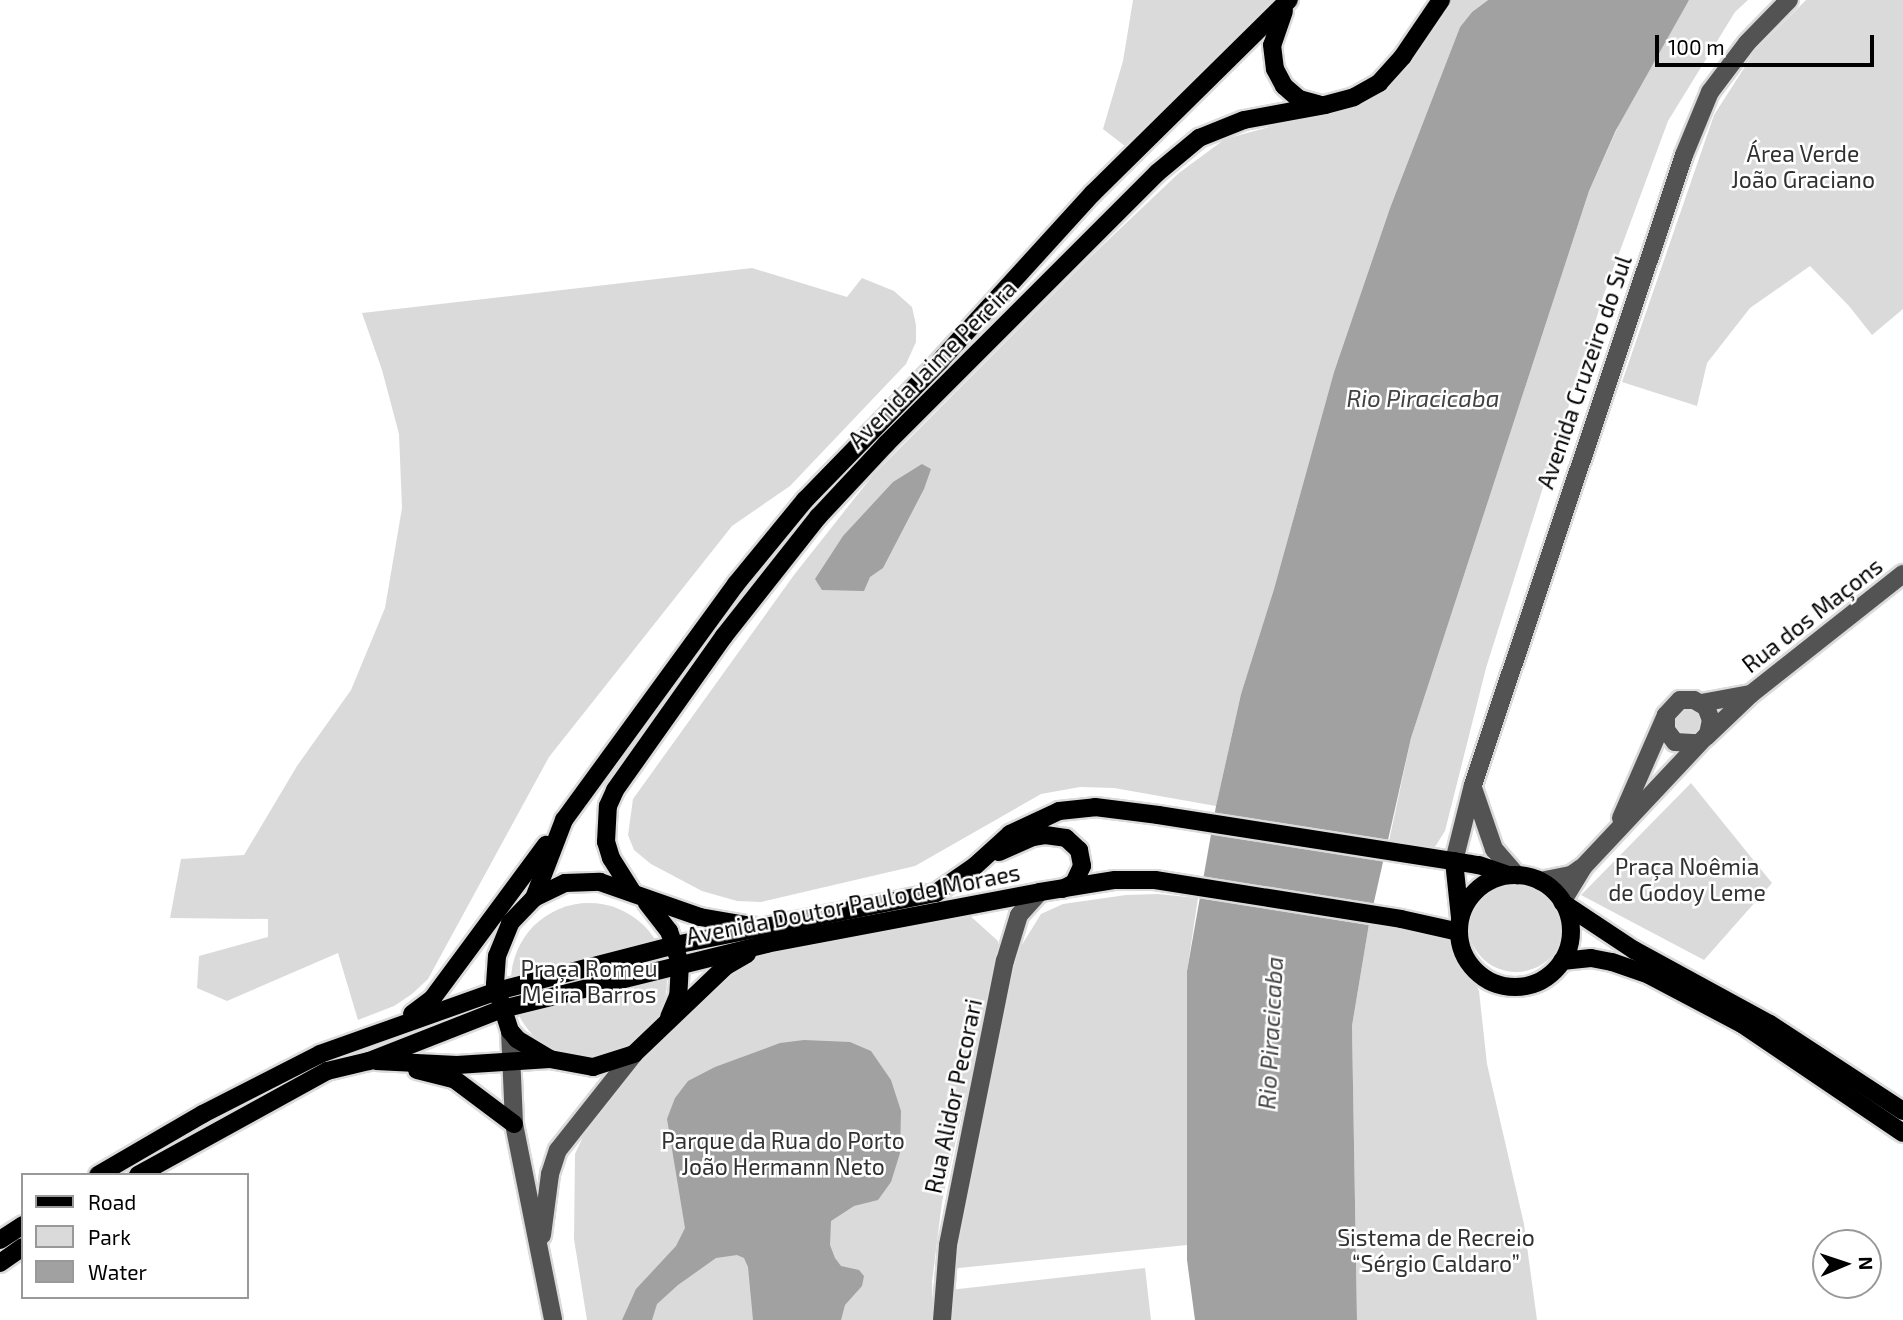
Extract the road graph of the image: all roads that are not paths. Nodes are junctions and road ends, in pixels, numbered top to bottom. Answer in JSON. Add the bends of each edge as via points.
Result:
{"nodes":[{"id":1,"x":1290,"y":0,"type":"edge"},
{"id":2,"x":1441,"y":0,"type":"edge"},
{"id":3,"x":1789,"y":0,"type":"edge"},
{"id":4,"x":1325,"y":105,"type":"junction"},
{"id":5,"x":1903,"y":574,"type":"edge"},
{"id":6,"x":1751,"y":694,"type":"junction"},
{"id":7,"x":1701,"y":703,"type":"junction"},
{"id":8,"x":1666,"y":715,"type":"junction"},
{"id":9,"x":1700,"y":741,"type":"junction"},
{"id":10,"x":1473,"y":785,"type":"junction"},
{"id":11,"x":564,"y":820,"type":"junction"},
{"id":12,"x":1615,"y":833,"type":"junction"},
{"id":13,"x":1454,"y":861,"type":"junction"},
{"id":14,"x":975,"y":866,"type":"junction"},
{"id":15,"x":1584,"y":866,"type":"junction"},
{"id":16,"x":1512,"y":875,"type":"junction"},
{"id":17,"x":1540,"y":881,"type":"junction"},
{"id":18,"x":1062,"y":889,"type":"junction"},
{"id":19,"x":1040,"y":892,"type":"junction"},
{"id":20,"x":637,"y":895,"type":"junction"},
{"id":21,"x":1563,"y":902,"type":"junction"},
{"id":22,"x":528,"y":903,"type":"junction"},
{"id":23,"x":1460,"y":925,"type":"junction"},
{"id":24,"x":485,"y":926,"type":"junction"},
{"id":25,"x":766,"y":936,"type":"junction"},
{"id":26,"x":676,"y":944,"type":"junction"},
{"id":27,"x":1562,"y":961,"type":"junction"},
{"id":28,"x":680,"y":963,"type":"junction"},
{"id":29,"x":499,"y":1000,"type":"junction"},
{"id":30,"x":664,"y":1027,"type":"junction"},
{"id":31,"x":388,"y":1028,"type":"junction"},
{"id":32,"x":510,"y":1031,"type":"junction"},
{"id":33,"x":634,"y":1054,"type":"junction"},
{"id":34,"x":550,"y":1059,"type":"junction"},
{"id":35,"x":369,"y":1061,"type":"junction"},
{"id":36,"x":512,"y":1063,"type":"junction"},
{"id":37,"x":1903,"y":1111,"type":"edge"},
{"id":38,"x":514,"y":1124,"type":"junction"},
{"id":39,"x":1903,"y":1133,"type":"edge"},
{"id":40,"x":101,"y":1173,"type":"edge"},
{"id":41,"x":142,"y":1173,"type":"edge"},
{"id":42,"x":21,"y":1226,"type":"edge"},
{"id":43,"x":0,"y":1240,"type":"edge"},
{"id":44,"x":540,"y":1245,"type":"junction"},
{"id":45,"x":21,"y":1248,"type":"edge"},
{"id":46,"x":0,"y":1263,"type":"edge"},
{"id":47,"x":553,"y":1320,"type":"edge"},
{"id":48,"x":942,"y":1320,"type":"edge"}],
"edges":[{"from":1,"to":4,"type":"main road","via":[[1272,45],[1275,69],[1284,86],[1299,99]]},
{"from":1,"to":11,"type":"main road","name":"Avenida Jaime Pereira","via":[[1093,193],[805,500],[736,584]]},
{"from":2,"to":4,"type":"main road","name":"Avenida Jaime Pereira","via":[[1403,56],[1378,83],[1354,97]]},
{"from":3,"to":10,"type":"street","name":"Avenida Cruzeiro do Sul","via":[[1747,43],[1710,92],[1684,155]]},
{"from":4,"to":20,"type":"main road","name":"Avenida Jaime Pereira","via":[[1244,120],[1199,138],[1147,183],[818,517],[723,636],[615,790],[608,806],[606,842],[611,858]]},
{"from":5,"to":6,"type":"street","name":"Rua dos Maçons"},
{"from":6,"to":7,"type":"street","name":"Rua dos Maçons"},
{"from":6,"to":9,"type":"street","name":"Rua dos Maçons"},
{"from":7,"to":8,"type":"street","via":[[1680,700]]},
{"from":7,"to":9,"type":"street","via":[[1711,720]]},
{"from":8,"to":9,"type":"street","via":[[1666,730],[1675,742]]},
{"from":8,"to":12,"type":"street","name":"Rua dos Maçons"},
{"from":9,"to":12,"type":"street","name":"Rua dos Maçons"},
{"from":10,"to":13,"type":"street","name":"Avenida Cruzeiro do Sul"},
{"from":10,"to":16,"type":"street","via":[[1494,849]]},
{"from":11,"to":22,"type":"main road","name":"Avenida Jaime Pereira"},
{"from":11,"to":24,"type":"main road"},
{"from":12,"to":15,"type":"street","name":"Rua dos Maçons"},
{"from":13,"to":14,"type":"main road","name":"Avenida Doutor Paulo de Moraes","via":[[1095,807],[1059,811],[1027,823]]},
{"from":13,"to":16,"type":"main road","name":"Avenida Doutor Paulo de Moraes"},
{"from":13,"to":23,"type":"main road"},
{"from":14,"to":18,"type":"main road","via":[[1033,837],[1057,835],[1073,844],[1082,857],[1074,883]]},
{"from":14,"to":25,"type":"main road","name":"Avenida Doutor Paulo de Moraes","via":[[936,893]]},
{"from":15,"to":17,"type":"street","name":"Rua dos Maçons","via":[[1571,875]]},
{"from":15,"to":21,"type":"street","name":"Rua dos Maçons"},
{"from":16,"to":17,"type":"main road"},
{"from":16,"to":23,"type":"main road","via":[[1478,889],[1467,902]]},
{"from":17,"to":21,"type":"main road"},
{"from":18,"to":19,"type":"main road","name":"Avenida Doutor Paulo de Moraes"},
{"from":18,"to":23,"type":"main road","name":"Avenida Doutor Paulo de Moraes","via":[[1115,880],[1158,881]]},
{"from":19,"to":25,"type":"main road","name":"Avenida Doutor Paulo de Moraes"},
{"from":19,"to":48,"type":"street","name":"Rua Alidor Pecorari","via":[[1019,915],[1005,961],[948,1245]]},
{"from":20,"to":22,"type":"main road","via":[[609,884],[583,881],[565,883]]},
{"from":20,"to":25,"type":"main road"},
{"from":20,"to":26,"type":"main road","name":"Avenida Jaime Pereira","via":[[662,918]]},
{"from":21,"to":27,"type":"main road","via":[[1571,932]]},
{"from":21,"to":37,"type":"main road","via":[[1634,950],[1770,1024]]},
{"from":22,"to":24,"type":"main road"},
{"from":22,"to":29,"type":"main road","name":"Avenida Jaime Pereira","via":[[502,939],[497,956]]},
{"from":23,"to":27,"type":"main road","via":[[1465,957],[1494,983],[1523,986],[1538,982]]},
{"from":24,"to":31,"type":"main road","via":[[432,999]]},
{"from":25,"to":26,"type":"main road","name":"Avenida Doutor Paulo de Moraes"},
{"from":25,"to":28,"type":"main road","name":"Avenida Doutor Paulo de Moraes"},
{"from":25,"to":30,"type":"main road","via":[[726,965]]},
{"from":26,"to":28,"type":"main road","name":"Avenida Jaime Pereira"},
{"from":26,"to":29,"type":"main road","name":"Avenida Doutor Paulo de Moraes"},
{"from":27,"to":39,"type":"main road","via":[[1591,958],[1649,975],[1742,1024]]},
{"from":28,"to":29,"type":"main road","name":"Avenida Doutor Paulo de Moraes"},
{"from":28,"to":30,"type":"main road","name":"Avenida Jaime Pereira","via":[[677,996]]},
{"from":29,"to":31,"type":"main road","name":"Avenida Doutor Paulo de Moraes"},
{"from":29,"to":32,"type":"main road","name":"Avenida Jaime Pereira"},
{"from":29,"to":35,"type":"main road","name":"Avenida Doutor Paulo de Moraes"},
{"from":30,"to":33,"type":"main road"},
{"from":31,"to":40,"type":"main road","name":"Avenida Doutor Paulo de Moraes","via":[[320,1054]]},
{"from":32,"to":34,"type":"main road"},
{"from":32,"to":36,"type":"street"},
{"from":33,"to":34,"type":"main road","via":[[593,1067]]},
{"from":33,"to":44,"type":"street","via":[[558,1150]]},
{"from":34,"to":36,"type":"main road"},
{"from":35,"to":36,"type":"main road"},
{"from":35,"to":38,"type":"main road","via":[[454,1079]]},
{"from":35,"to":41,"type":"main road","name":"Avenida Doutor Paulo de Moraes","via":[[327,1072]]},
{"from":36,"to":38,"type":"street"},
{"from":38,"to":44,"type":"street"},
{"from":42,"to":43,"type":"main road"},
{"from":44,"to":47,"type":"street"},
{"from":45,"to":46,"type":"main road"}]}
